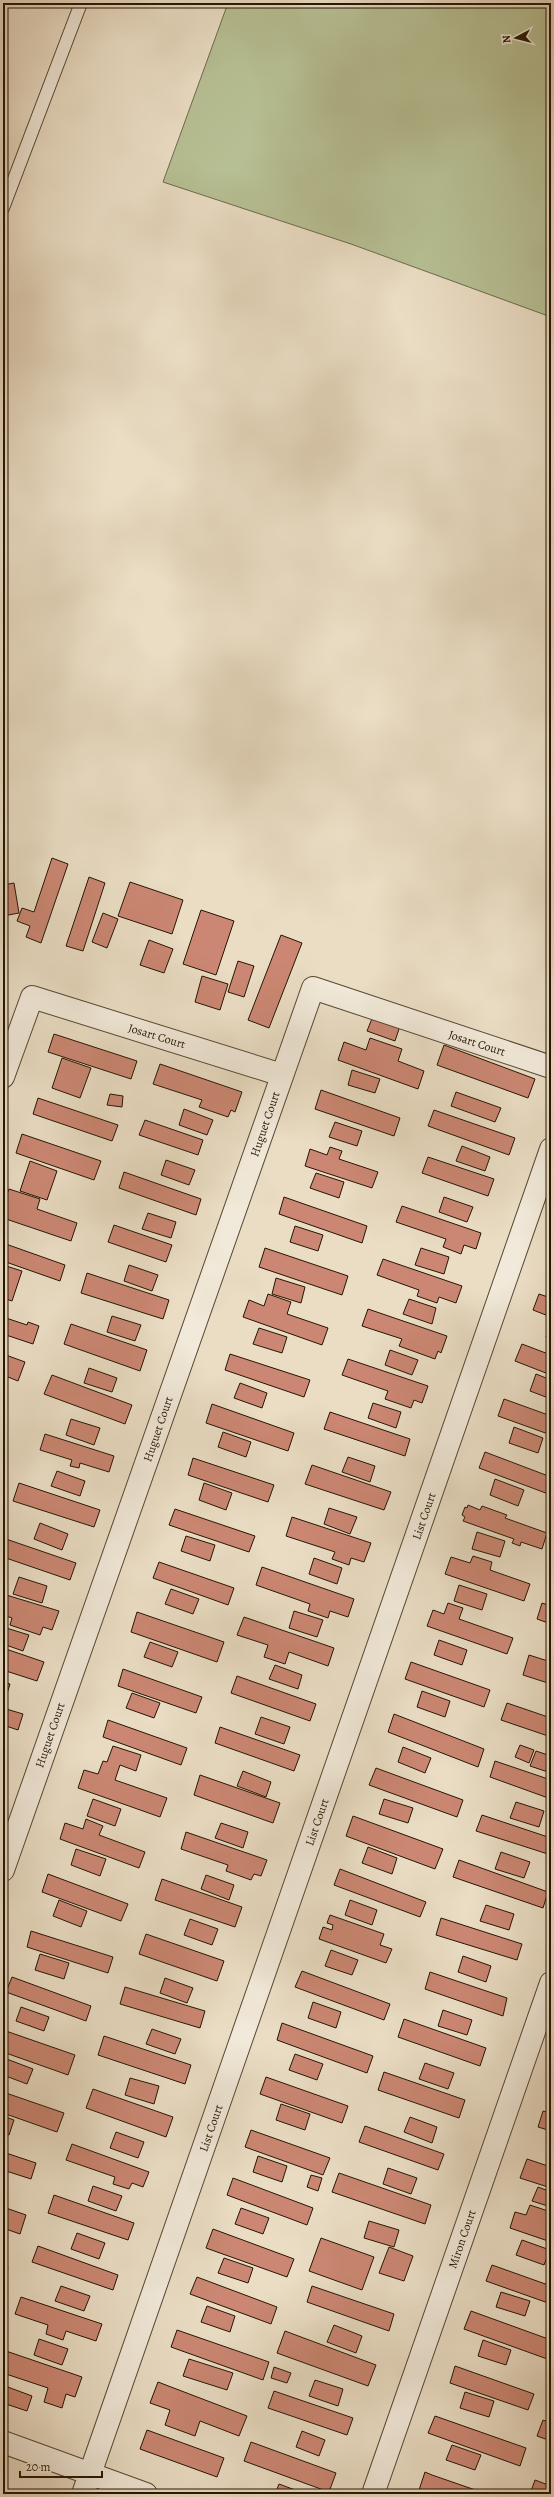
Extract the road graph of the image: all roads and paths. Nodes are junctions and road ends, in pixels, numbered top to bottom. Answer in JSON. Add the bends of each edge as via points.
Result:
{"nodes":[{"id":1,"x":81,"y":3,"type":"edge"},
{"id":2,"x":3,"y":208,"type":"edge"},
{"id":3,"x":313,"y":988,"type":"joint"},
{"id":4,"x":551,"y":1067,"type":"edge"},
{"id":5,"x":282,"y":1075,"type":"junction"},
{"id":6,"x":3,"y":1077,"type":"edge"},
{"id":7,"x":551,"y":1149,"type":"edge"},
{"id":8,"x":3,"y":1870,"type":"edge"},
{"id":9,"x":551,"y":1983,"type":"edge"},
{"id":10,"x":3,"y":2442,"type":"edge"},
{"id":11,"x":86,"y":2484,"type":"edge"},
{"id":12,"x":146,"y":2494,"type":"edge"},
{"id":13,"x":373,"y":2494,"type":"edge"}],
"edges":[{"from":1,"to":2,"type":"lane"},
{"from":3,"to":4,"type":"street","name":"Josart Court"},
{"from":3,"to":5,"type":"street","name":"Huguet Court"},
{"from":5,"to":6,"type":"street","name":"Josart Court","via":[[32,997]]},
{"from":5,"to":8,"type":"street","name":"Huguet Court"},
{"from":7,"to":11,"type":"street","name":"List Court"},
{"from":9,"to":13,"type":"street","name":"Miron Court"},
{"from":10,"to":11,"type":"street"},
{"from":11,"to":12,"type":"street"}]}
